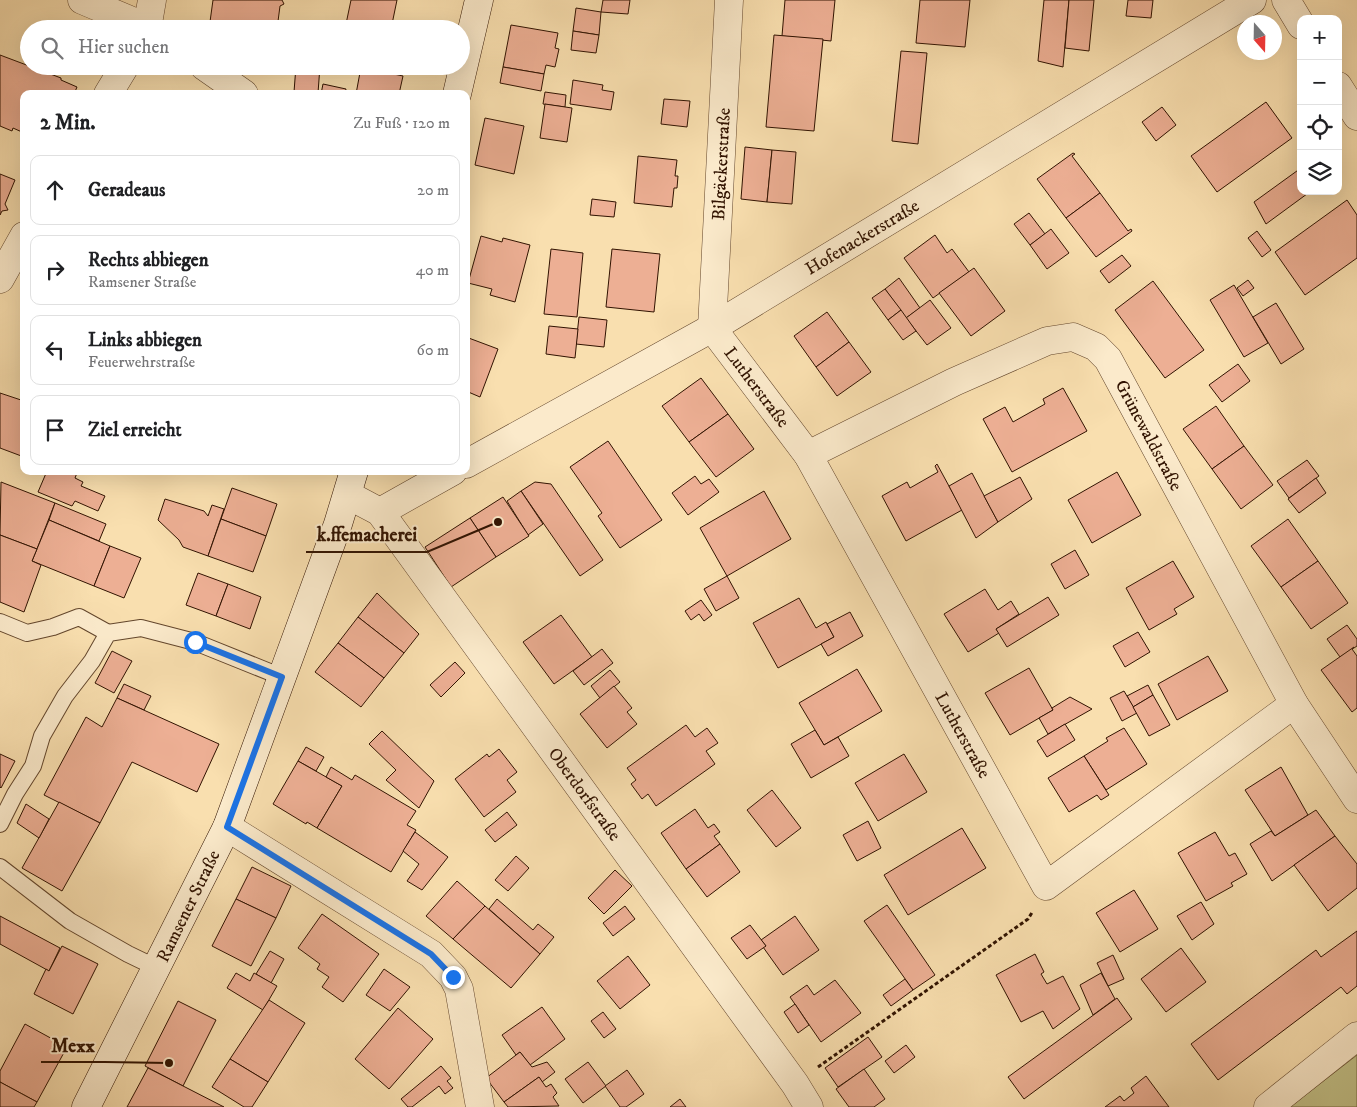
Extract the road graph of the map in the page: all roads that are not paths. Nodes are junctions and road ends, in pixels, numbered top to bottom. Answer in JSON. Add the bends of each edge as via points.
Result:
{"nodes":[{"id":1,"x":82,"y":0,"type":"edge"},
{"id":2,"x":152,"y":0,"type":"edge"},
{"id":3,"x":479,"y":0,"type":"edge"},
{"id":4,"x":729,"y":0,"type":"edge"},
{"id":5,"x":1252,"y":0,"type":"edge"},
{"id":6,"x":1286,"y":0,"type":"edge"},
{"id":7,"x":1297,"y":18,"type":"edge"},
{"id":8,"x":130,"y":20,"type":"edge"},
{"id":9,"x":150,"y":20,"type":"edge"},
{"id":10,"x":470,"y":38,"type":"edge"},
{"id":11,"x":120,"y":75,"type":"edge"},
{"id":12,"x":217,"y":75,"type":"edge"},
{"id":13,"x":461,"y":75,"type":"edge"},
{"id":14,"x":110,"y":90,"type":"edge"},
{"id":15,"x":238,"y":90,"type":"edge"},
{"id":16,"x":458,"y":90,"type":"edge"},
{"id":17,"x":1342,"y":92,"type":"edge"},
{"id":18,"x":1357,"y":116,"type":"edge"},
{"id":19,"x":20,"y":242,"type":"edge"},
{"id":20,"x":3,"y":266,"type":"edge"},
{"id":21,"x":712,"y":328,"type":"junction"},
{"id":22,"x":808,"y":455,"type":"junction"},
{"id":23,"x":470,"y":462,"type":"edge"},
{"id":24,"x":446,"y":475,"type":"edge"},
{"id":25,"x":351,"y":483,"type":"edge"},
{"id":26,"x":380,"y":512,"type":"junction"},
{"id":27,"x":0,"y":622,"type":"edge"},
{"id":28,"x":108,"y":633,"type":"junction"},
{"id":29,"x":282,"y":677,"type":"junction"},
{"id":30,"x":1294,"y":704,"type":"junction"},
{"id":31,"x":1357,"y":799,"type":"edge"},
{"id":32,"x":0,"y":824,"type":"edge"},
{"id":33,"x":227,"y":827,"type":"junction"},
{"id":34,"x":0,"y":867,"type":"edge"},
{"id":35,"x":157,"y":968,"type":"junction"},
{"id":36,"x":1357,"y":1036,"type":"edge"},
{"id":37,"x":86,"y":1107,"type":"edge"},
{"id":38,"x":480,"y":1107,"type":"edge"},
{"id":39,"x":809,"y":1107,"type":"edge"},
{"id":40,"x":1268,"y":1107,"type":"edge"}],
"edges":[{"from":1,"to":8,"type":"street"},
{"from":2,"to":9,"type":"street"},
{"from":3,"to":10,"type":"street"},
{"from":4,"to":21,"type":"street","name":"Bilgäckerstraße"},
{"from":5,"to":21,"type":"street","name":"Hofenackerstraße"},
{"from":6,"to":7,"type":"street"},
{"from":11,"to":14,"type":"street"},
{"from":12,"to":15,"type":"street"},
{"from":13,"to":16,"type":"street"},
{"from":17,"to":18,"type":"street"},
{"from":19,"to":20,"type":"street"},
{"from":21,"to":22,"type":"street","name":"Lutherstraße"},
{"from":21,"to":23,"type":"street","name":"Hofenackerstraße"},
{"from":22,"to":30,"type":"street","name":"Grünewaldstraße","via":[[954,382],[1047,341],[1073,337],[1096,347],[1108,358]]},
{"from":22,"to":30,"type":"street","name":"Lutherstraße","via":[[1046,886]]},
{"from":24,"to":26,"type":"street"},
{"from":25,"to":26,"type":"street","name":"Oberdorfstraße"},
{"from":25,"to":29,"type":"street","name":"Ramsener Straße"},
{"from":26,"to":39,"type":"street","name":"Oberdorfstraße"},
{"from":27,"to":28,"type":"lane","via":[[26,633],[79,617]]},
{"from":28,"to":29,"type":"lane","via":[[141,628],[195,642]]},
{"from":28,"to":32,"type":"lane","via":[[42,736],[33,766]]},
{"from":29,"to":33,"type":"street","name":"Ramsener Straße"},
{"from":30,"to":31,"type":"street","name":"Grünewaldstraße"},
{"from":33,"to":35,"type":"street","name":"Ramsener Straße"},
{"from":33,"to":38,"type":"street","via":[[431,954],[453,977],[460,989]]},
{"from":34,"to":35,"type":"lane","via":[[70,920]]},
{"from":35,"to":37,"type":"street","name":"Ramsener Straße"},
{"from":36,"to":40,"type":"street"}]}
